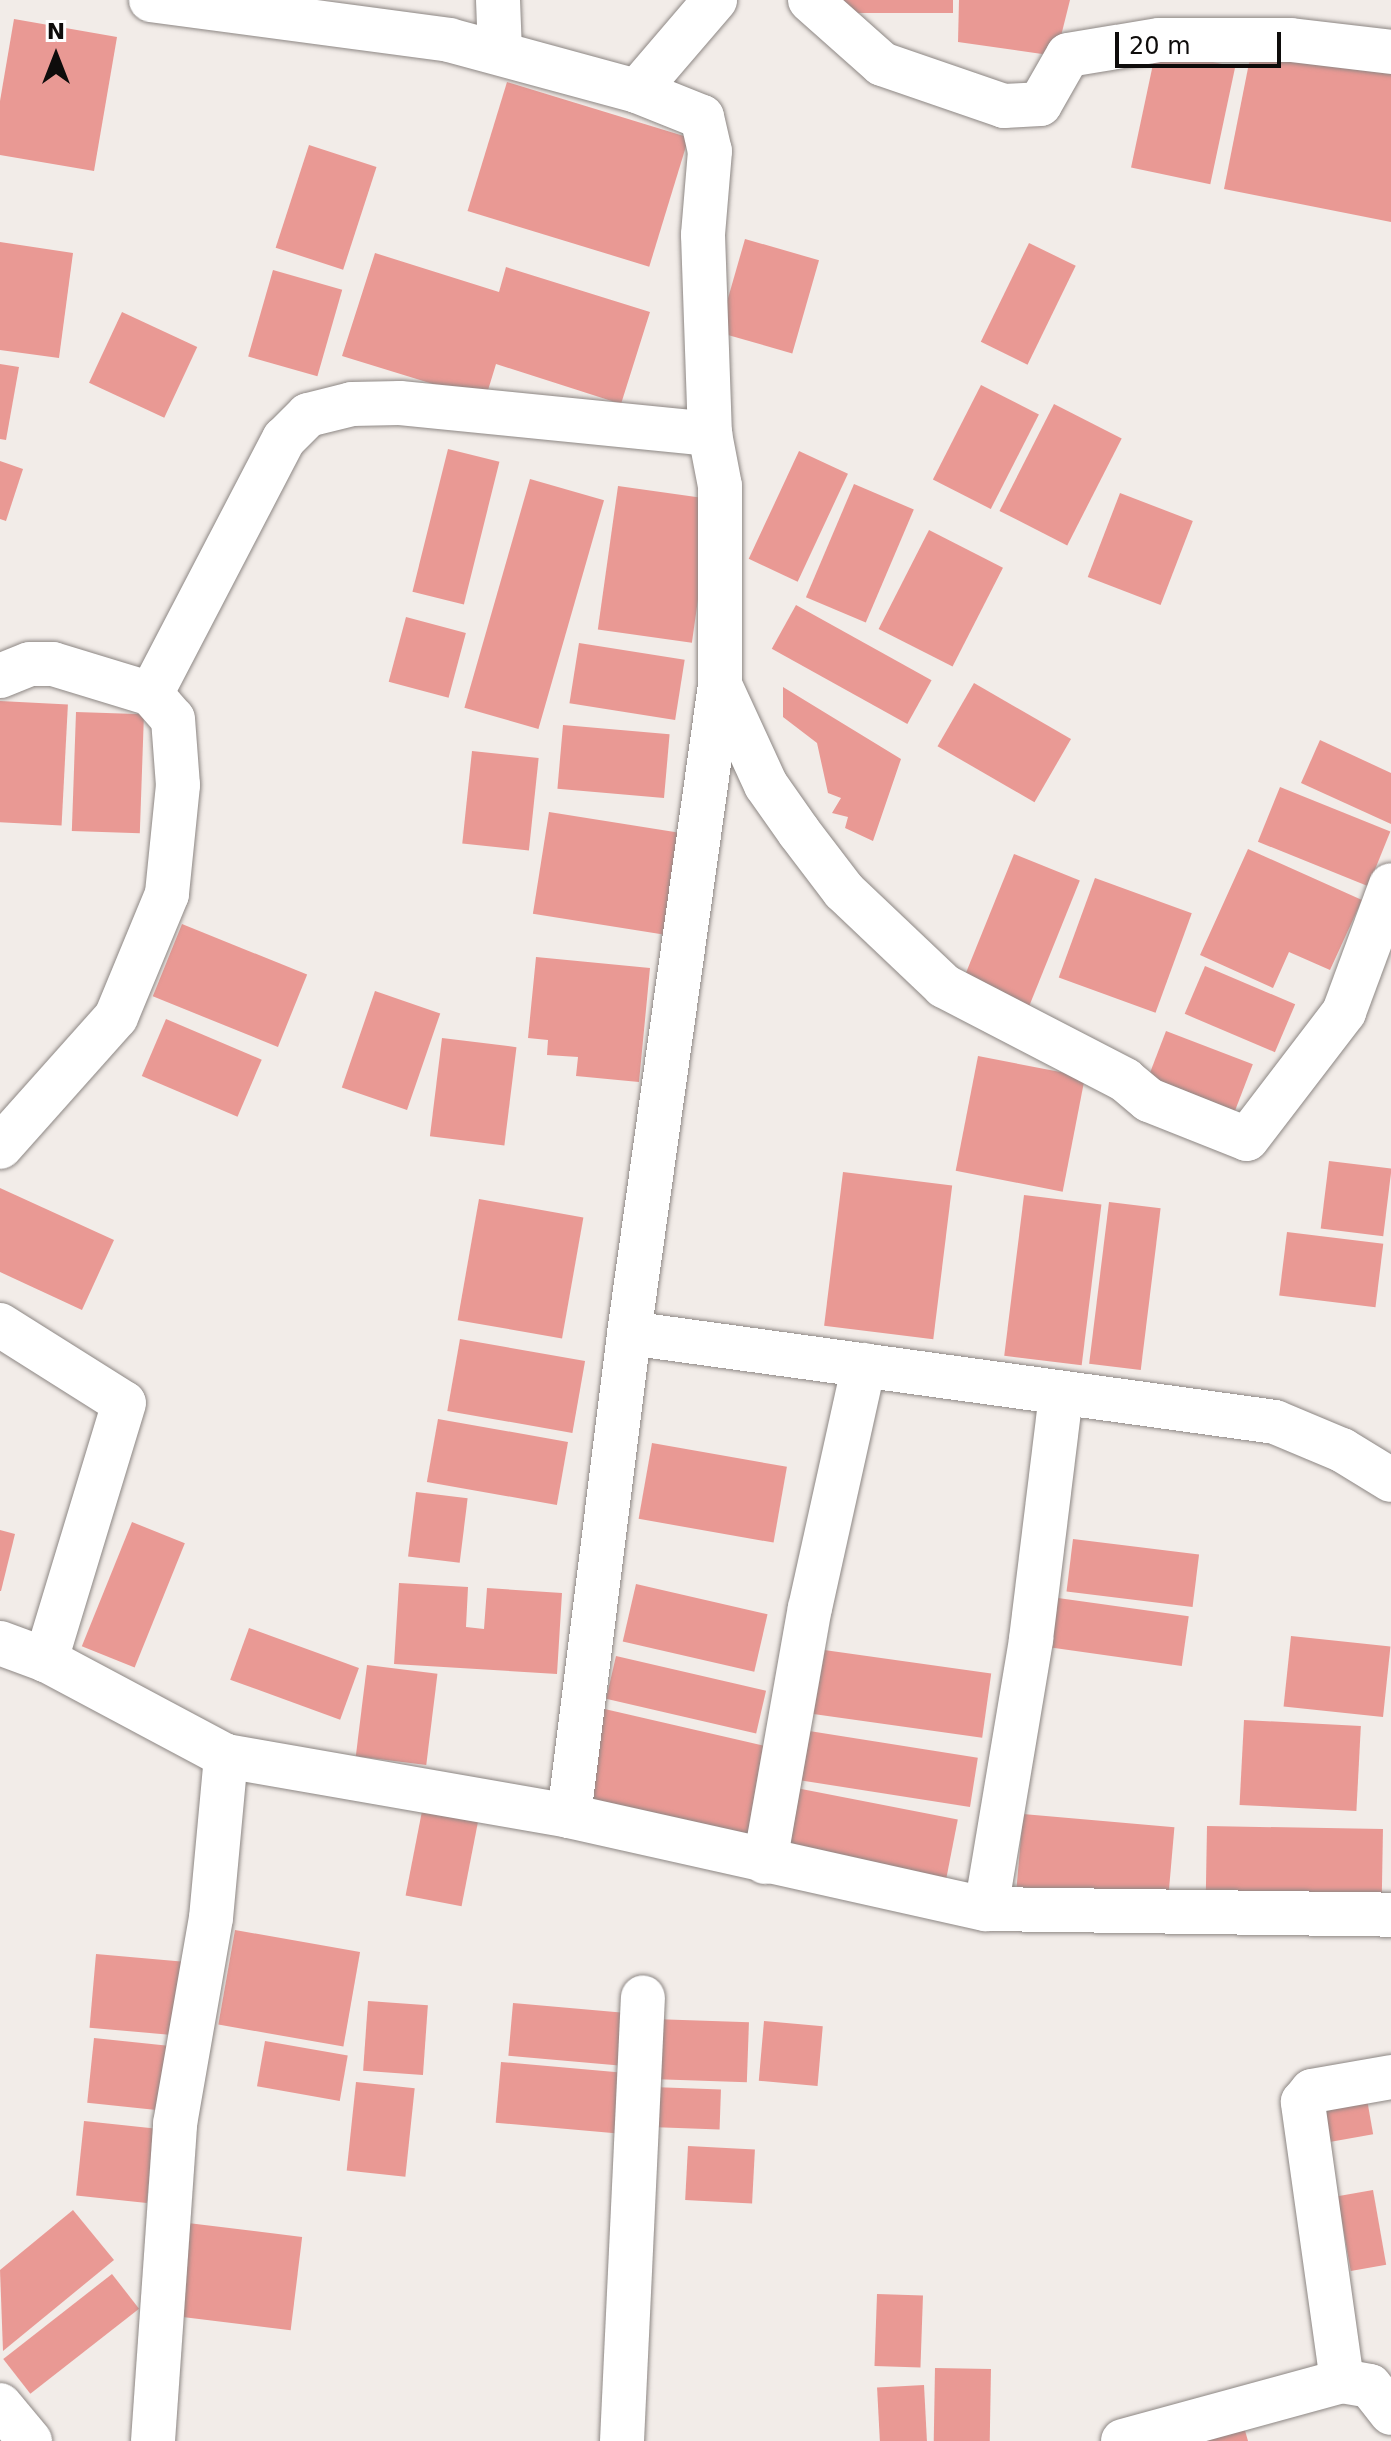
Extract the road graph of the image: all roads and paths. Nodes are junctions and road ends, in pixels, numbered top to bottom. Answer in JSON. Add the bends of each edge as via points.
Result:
{"nodes":[{"id":1,"x":151,"y":0,"type":"edge"},
{"id":2,"x":498,"y":0,"type":"edge"},
{"id":3,"x":715,"y":0,"type":"edge"},
{"id":4,"x":810,"y":0,"type":"edge"},
{"id":5,"x":1391,"y":52,"type":"edge"},
{"id":6,"x":500,"y":53,"type":"junction"},
{"id":7,"x":637,"y":91,"type":"junction"},
{"id":8,"x":710,"y":434,"type":"junction"},
{"id":9,"x":0,"y":676,"type":"edge"},
{"id":10,"x":720,"y":685,"type":"junction"},
{"id":11,"x":151,"y":694,"type":"junction"},
{"id":12,"x":1391,"y":885,"type":"edge"},
{"id":13,"x":0,"y":1147,"type":"edge"},
{"id":14,"x":0,"y":1325,"type":"edge"},
{"id":15,"x":629,"y":1333,"type":"junction"},
{"id":16,"x":864,"y":1365,"type":"junction"},
{"id":17,"x":1061,"y":1394,"type":"junction"},
{"id":18,"x":1391,"y":1480,"type":"edge"},
{"id":19,"x":0,"y":1643,"type":"edge"},
{"id":20,"x":46,"y":1660,"type":"junction"},
{"id":21,"x":226,"y":1756,"type":"junction"},
{"id":22,"x":569,"y":1816,"type":"junction"},
{"id":23,"x":765,"y":1862,"type":"junction"},
{"id":24,"x":986,"y":1909,"type":"junction"},
{"id":25,"x":1391,"y":1915,"type":"edge"},
{"id":26,"x":643,"y":1997,"type":"dead end"},
{"id":27,"x":1391,"y":2077,"type":"edge"},
{"id":28,"x":1342,"y":2381,"type":"junction"},
{"id":29,"x":0,"y":2405,"type":"edge"},
{"id":30,"x":1391,"y":2413,"type":"edge"},
{"id":31,"x":30,"y":2441,"type":"edge"},
{"id":32,"x":153,"y":2441,"type":"edge"},
{"id":33,"x":622,"y":2441,"type":"edge"},
{"id":34,"x":1123,"y":2441,"type":"edge"}],
"edges":[{"from":1,"to":6,"type":"street","via":[[449,40]]},
{"from":2,"to":6,"type":"street"},
{"from":3,"to":7,"type":"street"},
{"from":4,"to":5,"type":"street","via":[[882,64],[1004,106],[1040,104],[1068,55],[1159,40],[1291,40]]},
{"from":6,"to":7,"type":"street"},
{"from":7,"to":8,"type":"street","via":[[689,107],[707,132],[703,235]]},
{"from":8,"to":10,"type":"street","via":[[720,486]]},
{"from":8,"to":11,"type":"street","via":[[400,403],[352,404],[308,415],[284,439]]},
{"from":9,"to":11,"type":"street","via":[[30,664],[53,664]]},
{"from":10,"to":12,"type":"street","via":[[766,785],[799,832],[844,891],[944,986],[1125,1080],[1149,1100],[1247,1139],[1344,1012]]},
{"from":10,"to":15,"type":"street"},
{"from":11,"to":13,"type":"street","via":[[173,719],[178,785],[167,894],[116,1017]]},
{"from":14,"to":20,"type":"street","via":[[124,1403]]},
{"from":15,"to":16,"type":"street"},
{"from":15,"to":22,"type":"street"},
{"from":16,"to":17,"type":"street"},
{"from":16,"to":23,"type":"street","via":[[810,1608]]},
{"from":17,"to":18,"type":"street","via":[[1275,1422],[1342,1450]]},
{"from":17,"to":24,"type":"street","via":[[1031,1639]]},
{"from":19,"to":20,"type":"street"},
{"from":20,"to":21,"type":"street"},
{"from":21,"to":22,"type":"street"},
{"from":21,"to":32,"type":"street","via":[[211,1918],[175,2124]]},
{"from":22,"to":23,"type":"street"},
{"from":23,"to":24,"type":"street"},
{"from":24,"to":25,"type":"street"},
{"from":26,"to":33,"type":"street"},
{"from":27,"to":28,"type":"street","via":[[1312,2091],[1303,2102]]},
{"from":28,"to":30,"type":"street","via":[[1370,2386]]},
{"from":28,"to":34,"type":"street"},
{"from":29,"to":31,"type":"street"}]}
